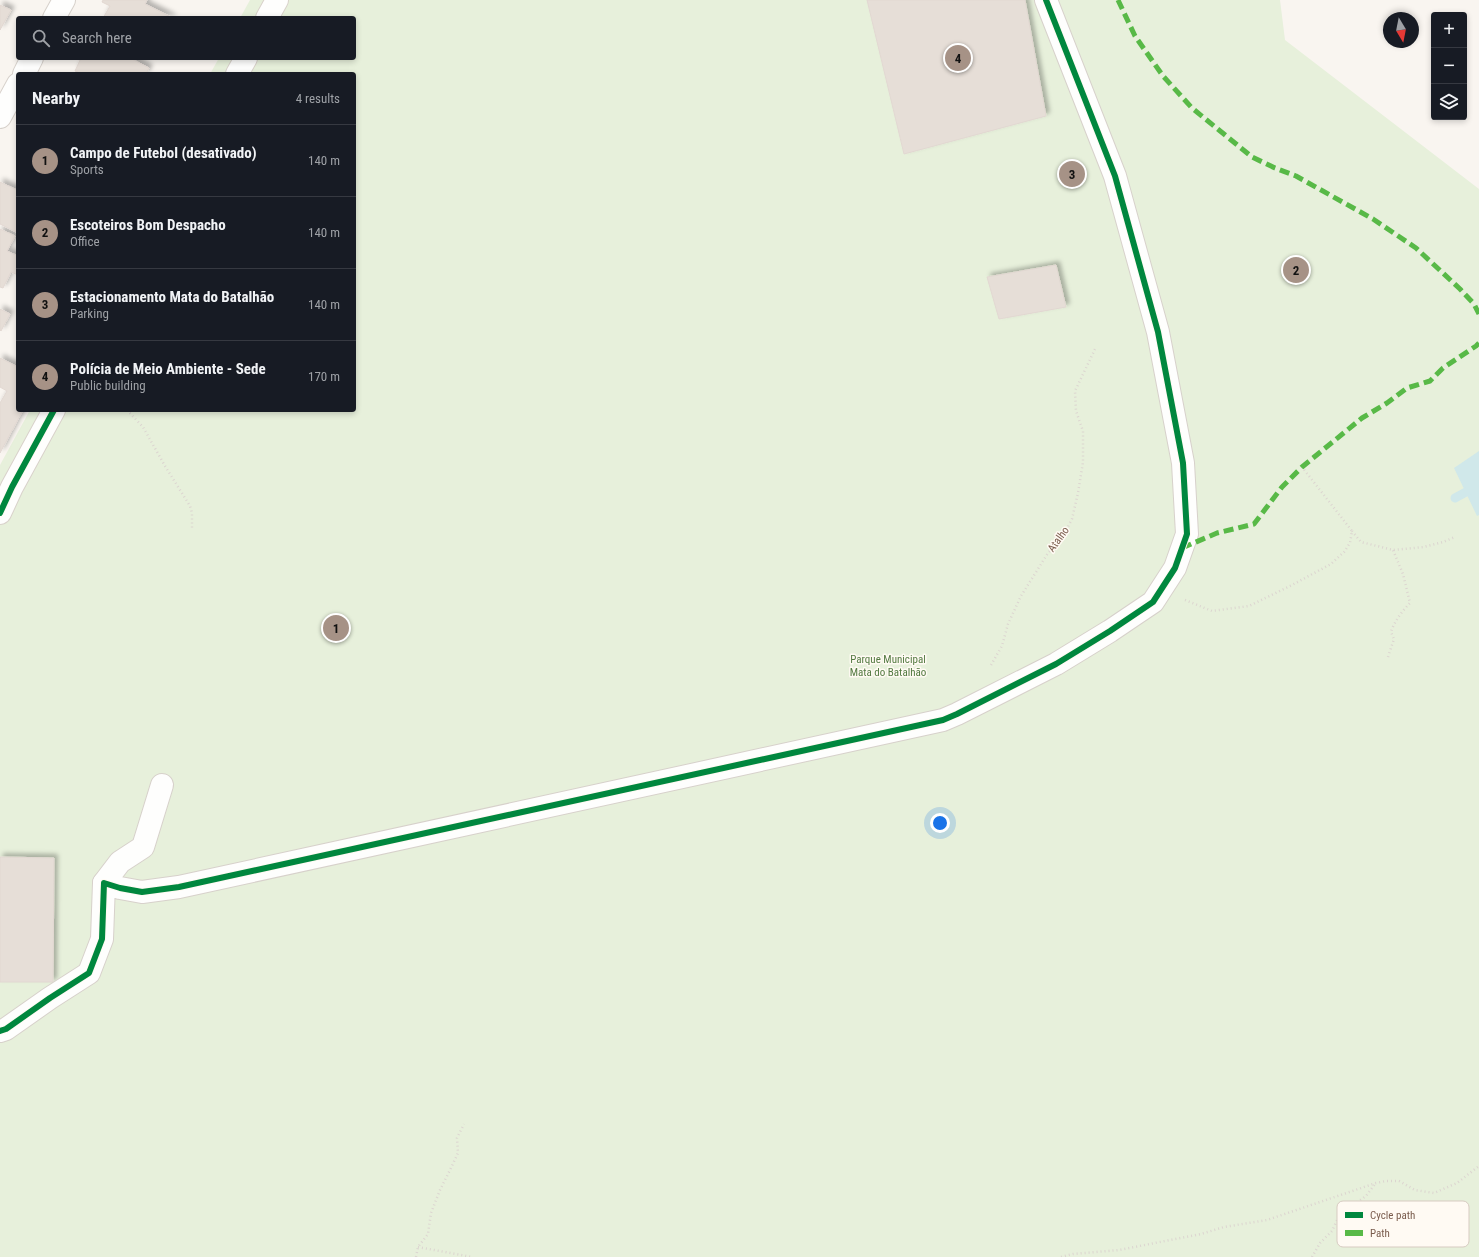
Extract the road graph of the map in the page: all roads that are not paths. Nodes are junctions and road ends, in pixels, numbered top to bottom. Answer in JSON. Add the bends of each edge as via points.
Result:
{"nodes":[{"id":1,"x":64,"y":0,"type":"edge"},
{"id":2,"x":277,"y":0,"type":"edge"},
{"id":3,"x":1046,"y":0,"type":"edge"},
{"id":4,"x":55,"y":16,"type":"edge"},
{"id":5,"x":268,"y":16,"type":"edge"},
{"id":6,"x":31,"y":60,"type":"edge"},
{"id":7,"x":245,"y":60,"type":"edge"},
{"id":8,"x":25,"y":72,"type":"edge"},
{"id":9,"x":238,"y":72,"type":"edge"},
{"id":10,"x":16,"y":88,"type":"edge"},
{"id":11,"x":0,"y":117,"type":"edge"},
{"id":12,"x":53,"y":412,"type":"edge"},
{"id":13,"x":0,"y":513,"type":"edge"},
{"id":14,"x":162,"y":785,"type":"dead end"},
{"id":15,"x":104,"y":883,"type":"junction"},
{"id":16,"x":0,"y":1031,"type":"edge"}],
"edges":[{"from":1,"to":4,"type":"street"},
{"from":2,"to":5,"type":"street"},
{"from":3,"to":15,"type":"street","via":[[1115,176],[1158,332],[1183,463],[1187,534],[1175,568],[1153,602],[1070,656],[943,720],[179,887],[142,892]]},
{"from":6,"to":8,"type":"street"},
{"from":7,"to":9,"type":"street"},
{"from":10,"to":11,"type":"street"},
{"from":12,"to":13,"type":"street"},
{"from":14,"to":15,"type":"street","via":[[143,847],[120,862]]},
{"from":15,"to":16,"type":"street","via":[[102,939],[89,974]]}]}
